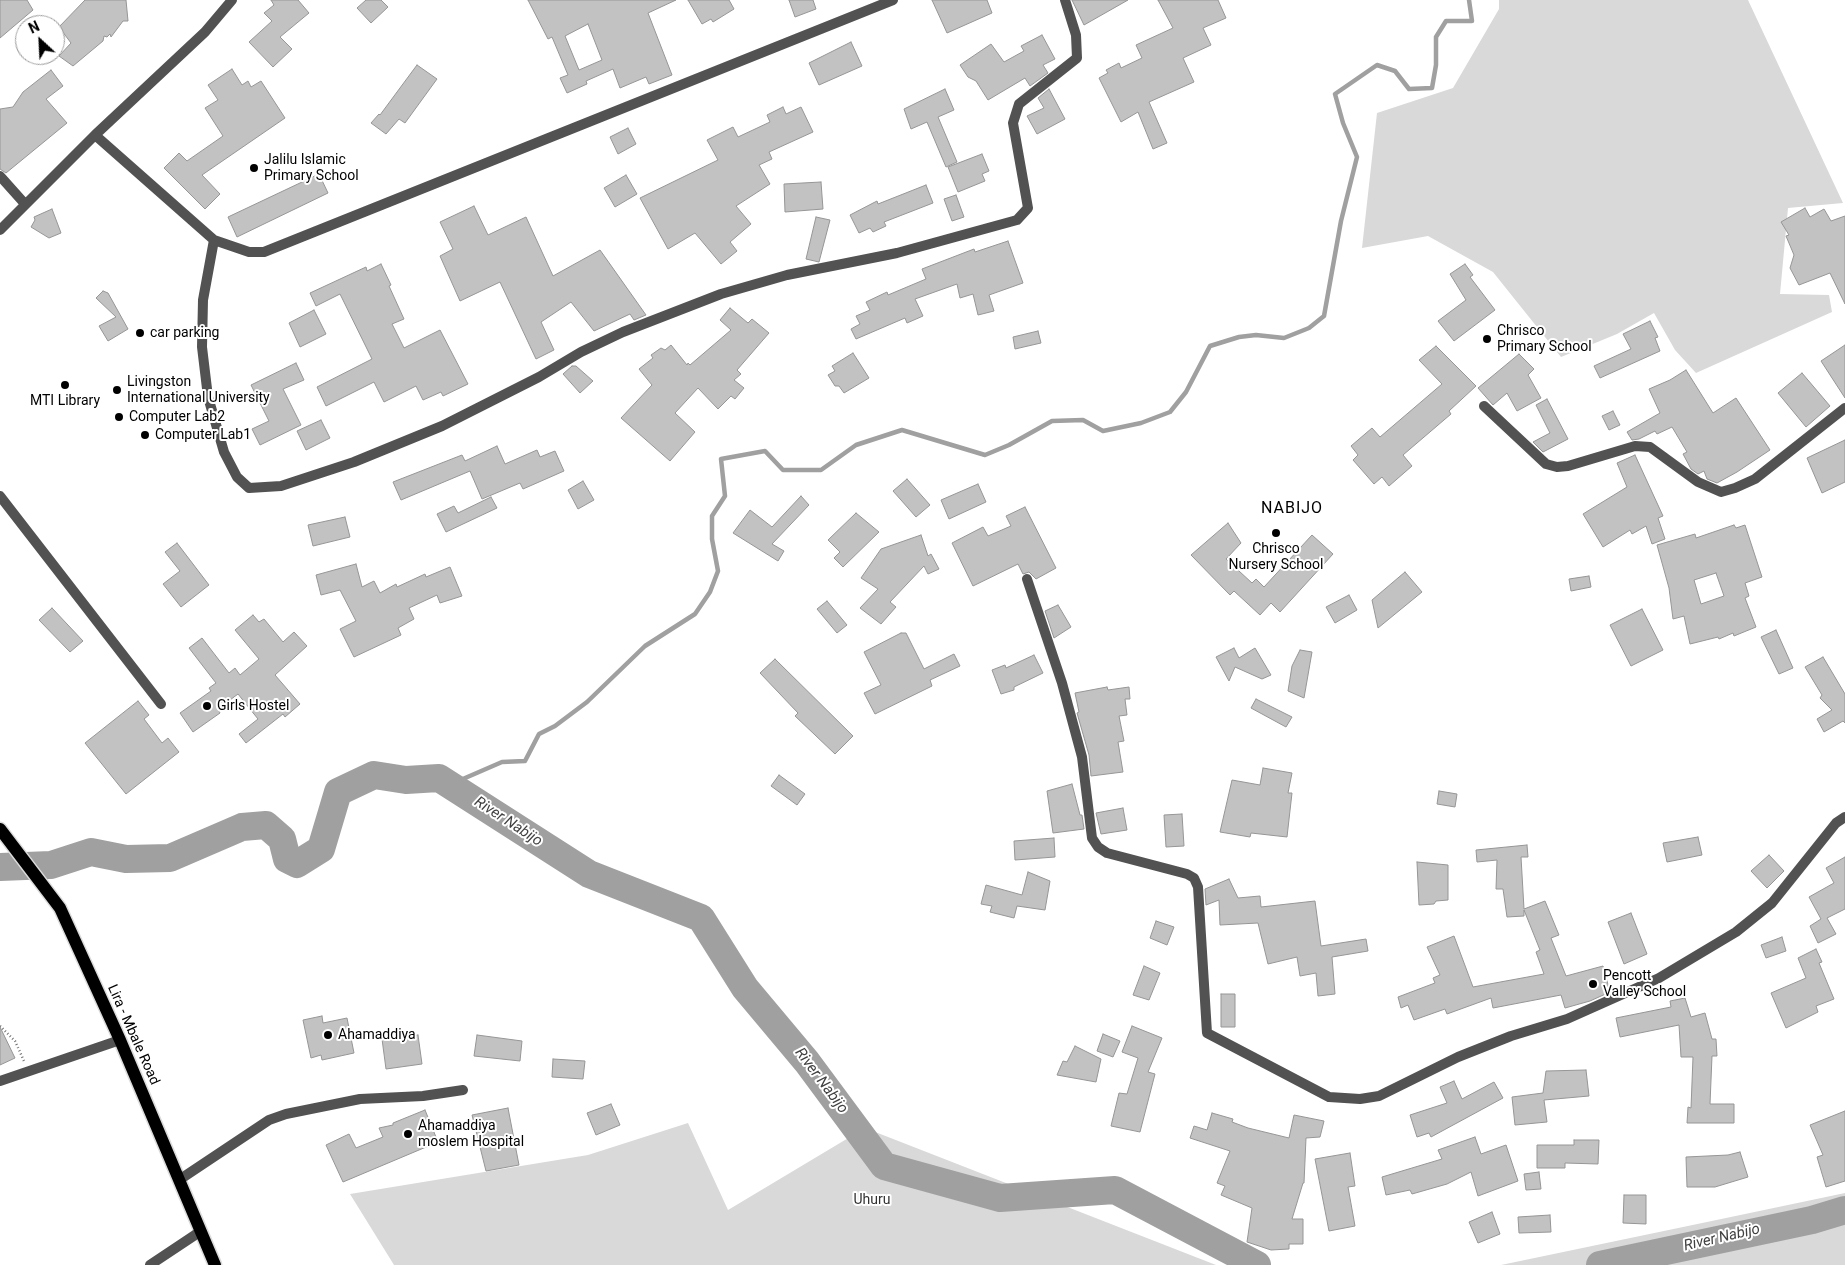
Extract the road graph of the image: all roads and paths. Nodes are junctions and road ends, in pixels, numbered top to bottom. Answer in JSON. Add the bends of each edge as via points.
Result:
{"nodes":[{"id":1,"x":232,"y":0,"type":"edge"},
{"id":2,"x":893,"y":0,"type":"edge"},
{"id":3,"x":1065,"y":0,"type":"edge"},
{"id":4,"x":95,"y":135,"type":"junction"},
{"id":5,"x":0,"y":176,"type":"edge"},
{"id":6,"x":25,"y":204,"type":"junction"},
{"id":7,"x":0,"y":230,"type":"edge"},
{"id":8,"x":214,"y":240,"type":"junction"},
{"id":9,"x":1484,"y":406,"type":"dead end"},
{"id":10,"x":1845,"y":408,"type":"edge"},
{"id":11,"x":0,"y":496,"type":"edge"},
{"id":12,"x":1027,"y":579,"type":"dead end"},
{"id":13,"x":161,"y":704,"type":"dead end"},
{"id":14,"x":1845,"y":817,"type":"edge"},
{"id":15,"x":0,"y":829,"type":"edge"},
{"id":16,"x":0,"y":1026,"type":"edge"},
{"id":17,"x":120,"y":1040,"type":"junction"},
{"id":18,"x":28,"y":1071,"type":"junction"},
{"id":19,"x":0,"y":1081,"type":"edge"},
{"id":20,"x":462,"y":1090,"type":"dead end"},
{"id":21,"x":179,"y":1180,"type":"junction"},
{"id":22,"x":200,"y":1231,"type":"junction"},
{"id":23,"x":150,"y":1265,"type":"edge"},
{"id":24,"x":215,"y":1265,"type":"edge"}],
"edges":[{"from":1,"to":4,"type":"street","via":[[205,32]]},
{"from":2,"to":8,"type":"street","via":[[264,252],[249,252]]},
{"from":3,"to":8,"type":"street","via":[[1076,35],[1077,58],[1019,104],[1013,123],[1028,208],[1017,220],[897,253],[788,275],[721,294],[598,344],[442,426],[354,462],[281,486],[248,488],[237,477],[224,452],[208,397],[202,347],[203,300]]},
{"from":4,"to":6,"type":"street"},
{"from":4,"to":8,"type":"street"},
{"from":5,"to":6,"type":"street"},
{"from":6,"to":7,"type":"street"},
{"from":9,"to":10,"type":"street","via":[[1546,464],[1568,466],[1635,446],[1650,447],[1698,482],[1721,492],[1755,478]]},
{"from":11,"to":13,"type":"street"},
{"from":12,"to":14,"type":"street","via":[[1082,756],[1092,838],[1107,854],[1194,878],[1198,887],[1207,1033],[1329,1097],[1360,1099],[1379,1096],[1458,1057],[1567,1018],[1659,978],[1736,932],[1772,903],[1836,823]]},
{"from":15,"to":17,"type":"main road","name":"Lira - Mbale Road","via":[[60,908]]},
{"from":16,"to":18,"type":"path","via":[[15,1041]]},
{"from":17,"to":18,"type":"street"},
{"from":17,"to":21,"type":"main road","name":"Lira - Mbale Road"},
{"from":18,"to":19,"type":"street"},
{"from":20,"to":21,"type":"street","via":[[423,1096],[360,1099],[286,1114],[269,1120]]},
{"from":21,"to":22,"type":"main road","name":"Lira - Mbale Road"},
{"from":22,"to":23,"type":"street"},
{"from":22,"to":24,"type":"main road","name":"Lira - Mbale Road"}]}
